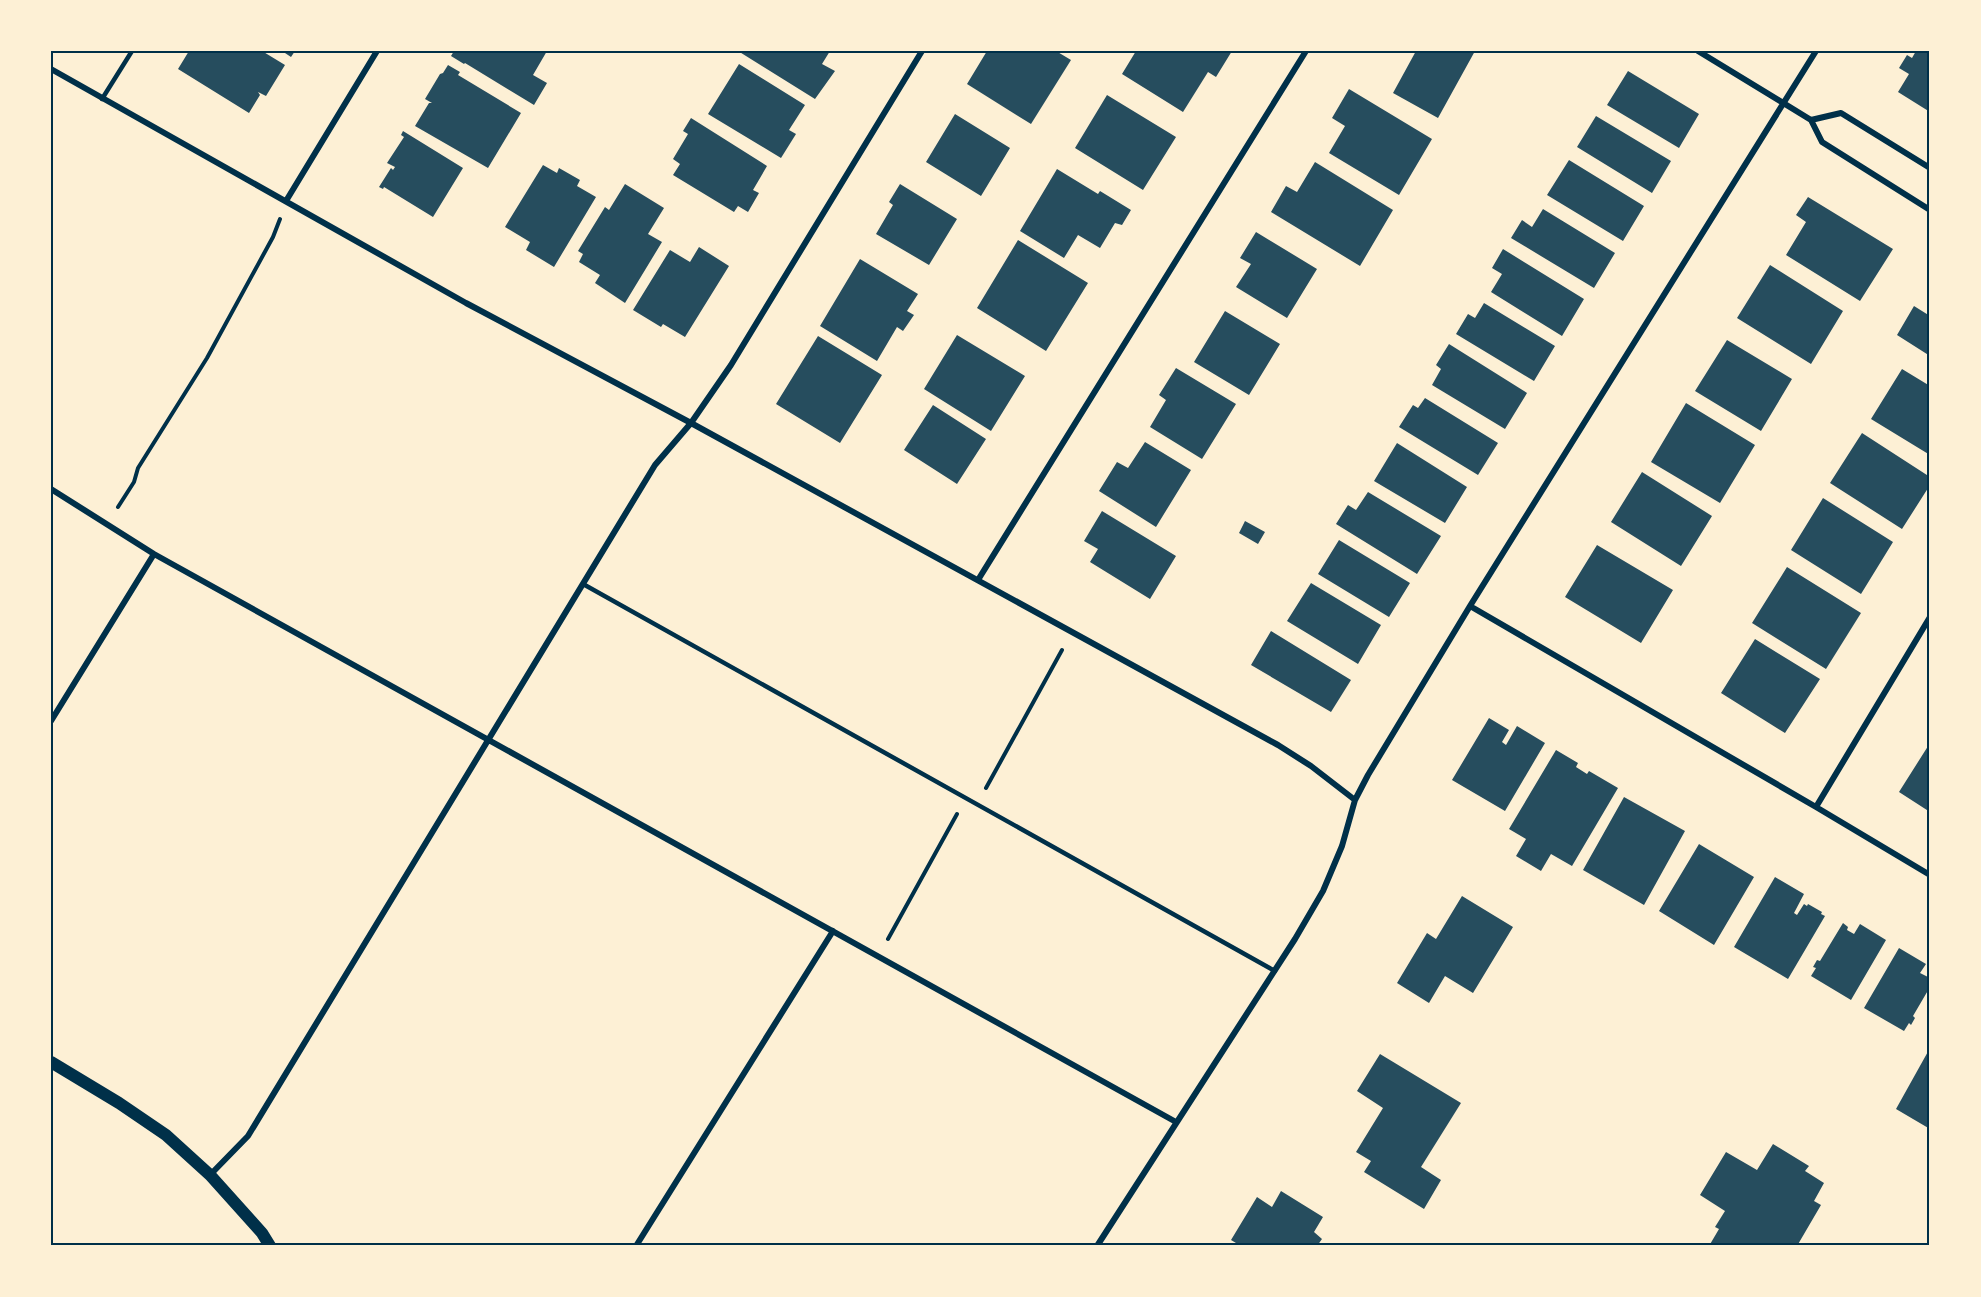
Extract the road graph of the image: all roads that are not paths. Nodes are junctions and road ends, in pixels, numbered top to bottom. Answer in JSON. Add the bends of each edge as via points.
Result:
{"nodes":[{"id":1,"x":132,"y":51,"type":"edge"},
{"id":2,"x":377,"y":51,"type":"edge"},
{"id":3,"x":922,"y":51,"type":"edge"},
{"id":4,"x":1306,"y":51,"type":"edge"},
{"id":5,"x":1698,"y":51,"type":"edge"},
{"id":6,"x":1816,"y":51,"type":"edge"},
{"id":7,"x":51,"y":69,"type":"edge"},
{"id":8,"x":102,"y":99,"type":"junction"},
{"id":9,"x":1785,"y":104,"type":"junction"},
{"id":10,"x":1811,"y":120,"type":"junction"},
{"id":11,"x":1930,"y":168,"type":"edge"},
{"id":12,"x":286,"y":201,"type":"junction"},
{"id":13,"x":1930,"y":210,"type":"edge"},
{"id":14,"x":691,"y":423,"type":"junction"},
{"id":15,"x":51,"y":489,"type":"edge"},
{"id":16,"x":154,"y":554,"type":"junction"},
{"id":17,"x":978,"y":580,"type":"junction"},
{"id":18,"x":583,"y":584,"type":"junction"},
{"id":19,"x":1470,"y":606,"type":"junction"},
{"id":20,"x":1930,"y":617,"type":"edge"},
{"id":21,"x":51,"y":721,"type":"edge"},
{"id":22,"x":487,"y":739,"type":"junction"},
{"id":23,"x":1355,"y":800,"type":"junction"},
{"id":24,"x":1816,"y":807,"type":"junction"},
{"id":25,"x":1930,"y":875,"type":"edge"},
{"id":26,"x":833,"y":932,"type":"junction"},
{"id":27,"x":1275,"y":970,"type":"junction"},
{"id":28,"x":51,"y":1062,"type":"edge"},
{"id":29,"x":1176,"y":1122,"type":"junction"},
{"id":30,"x":210,"y":1175,"type":"junction"},
{"id":31,"x":270,"y":1246,"type":"edge"},
{"id":32,"x":636,"y":1246,"type":"edge"},
{"id":33,"x":1097,"y":1246,"type":"edge"}],
"edges":[{"from":1,"to":8,"type":"lane"},
{"from":2,"to":12,"type":"street"},
{"from":3,"to":14,"type":"street","via":[[731,365]]},
{"from":4,"to":17,"type":"street"},
{"from":5,"to":9,"type":"street"},
{"from":6,"to":9,"type":"street"},
{"from":7,"to":8,"type":"street"},
{"from":8,"to":12,"type":"street"},
{"from":9,"to":10,"type":"street"},
{"from":9,"to":19,"type":"street"},
{"from":10,"to":11,"type":"street","via":[[1841,113]]},
{"from":10,"to":13,"type":"street","via":[[1822,142]]},
{"from":12,"to":14,"type":"street"},
{"from":14,"to":17,"type":"street"},
{"from":14,"to":18,"type":"street","via":[[655,465]]},
{"from":15,"to":16,"type":"street"},
{"from":16,"to":21,"type":"street"},
{"from":16,"to":22,"type":"street"},
{"from":17,"to":23,"type":"street","via":[[1278,745]]},
{"from":18,"to":22,"type":"street"},
{"from":18,"to":27,"type":"lane"},
{"from":19,"to":23,"type":"street"},
{"from":19,"to":24,"type":"street"},
{"from":20,"to":24,"type":"street"},
{"from":22,"to":26,"type":"street"},
{"from":22,"to":30,"type":"street","via":[[248,1136]]},
{"from":23,"to":27,"type":"street","via":[[1323,891]]},
{"from":24,"to":25,"type":"street"},
{"from":26,"to":29,"type":"street"},
{"from":26,"to":32,"type":"street"},
{"from":27,"to":29,"type":"street"},
{"from":28,"to":30,"type":"main road","via":[[166,1135]]},
{"from":29,"to":33,"type":"street"},
{"from":30,"to":31,"type":"main road"}]}
